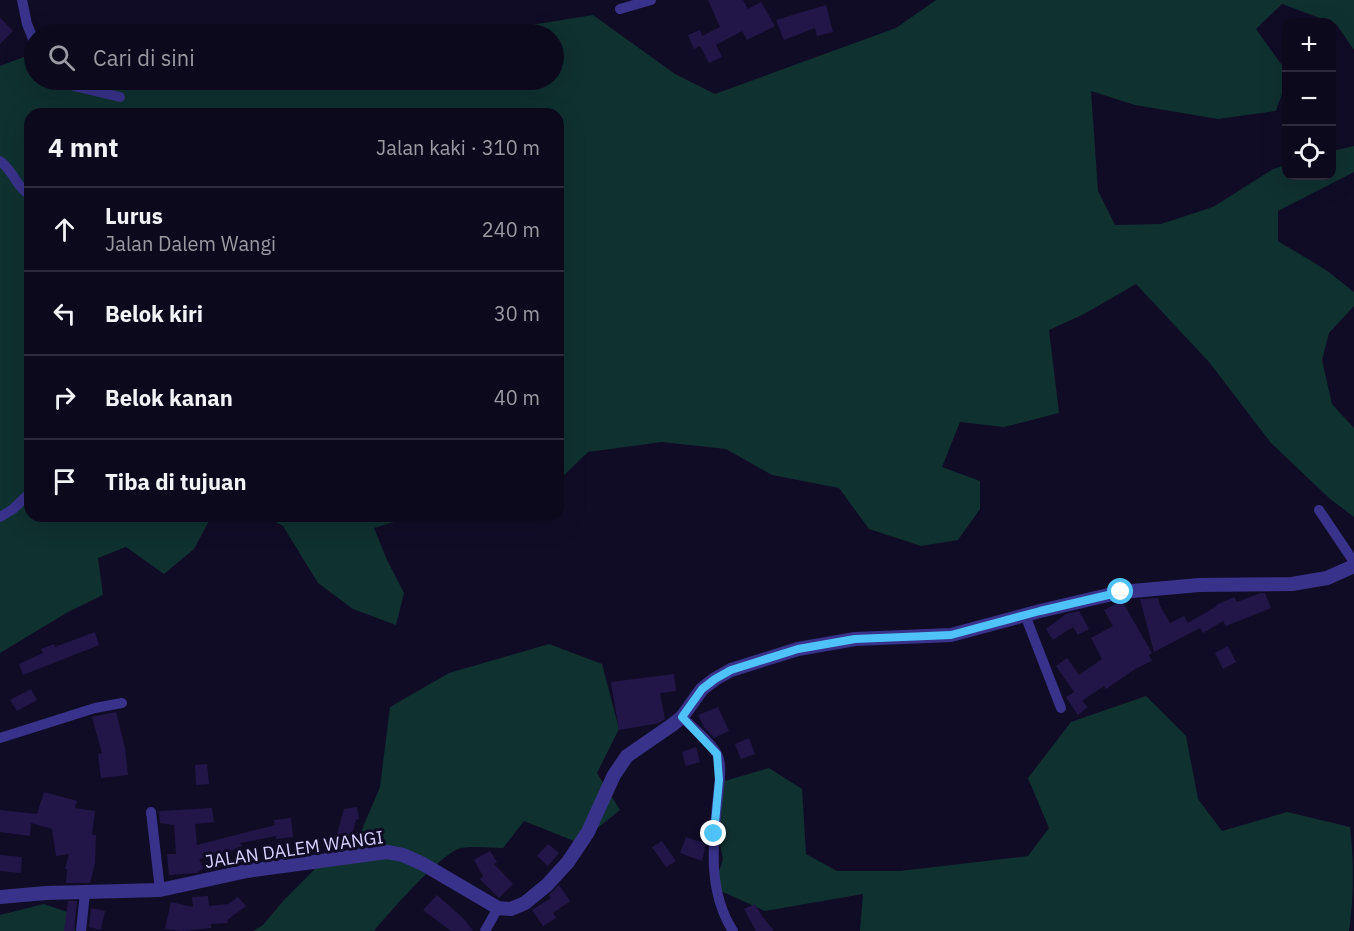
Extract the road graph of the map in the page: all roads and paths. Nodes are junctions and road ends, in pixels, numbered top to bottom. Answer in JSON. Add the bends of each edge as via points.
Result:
{"nodes":[{"id":1,"x":22,"y":0,"type":"edge"},
{"id":2,"x":651,"y":0,"type":"edge"},
{"id":3,"x":620,"y":9,"type":"dead end"},
{"id":4,"x":27,"y":24,"type":"edge"},
{"id":5,"x":91,"y":90,"type":"edge"},
{"id":6,"x":120,"y":97,"type":"dead end"},
{"id":7,"x":0,"y":161,"type":"edge"},
{"id":8,"x":24,"y":190,"type":"edge"},
{"id":9,"x":24,"y":499,"type":"edge"},
{"id":10,"x":1318,"y":510,"type":"dead end"},
{"id":11,"x":0,"y":517,"type":"edge"},
{"id":12,"x":1354,"y":564,"type":"edge"},
{"id":13,"x":1025,"y":615,"type":"junction"},
{"id":14,"x":122,"y":703,"type":"dead end"},
{"id":15,"x":1061,"y":708,"type":"dead end"},
{"id":16,"x":682,"y":717,"type":"junction"},
{"id":17,"x":0,"y":738,"type":"edge"},
{"id":18,"x":151,"y":812,"type":"dead end"},
{"id":19,"x":160,"y":890,"type":"junction"},
{"id":20,"x":85,"y":893,"type":"junction"},
{"id":21,"x":0,"y":897,"type":"edge"},
{"id":22,"x":498,"y":908,"type":"junction"},
{"id":23,"x":81,"y":931,"type":"edge"},
{"id":24,"x":485,"y":931,"type":"edge"},
{"id":25,"x":733,"y":931,"type":"edge"}],
"edges":[{"from":1,"to":4,"type":"street"},
{"from":2,"to":3,"type":"street"},
{"from":5,"to":6,"type":"street"},
{"from":7,"to":8,"type":"street"},
{"from":9,"to":11,"type":"street"},
{"from":10,"to":12,"type":"street"},
{"from":12,"to":13,"type":"street","via":[[1311,582],[1162,587],[1121,592]]},
{"from":13,"to":15,"type":"street"},
{"from":13,"to":16,"type":"street","via":[[951,635],[855,639],[798,649],[731,670],[715,679],[702,689]]},
{"from":14,"to":17,"type":"street"},
{"from":16,"to":22,"type":"street","via":[[627,756],[588,832],[547,885],[525,903],[511,909]]},
{"from":16,"to":25,"type":"street","via":[[717,754],[714,880],[724,918]]},
{"from":18,"to":19,"type":"street"},
{"from":19,"to":20,"type":"street","name":"JALAN DALEM WANGI"},
{"from":19,"to":22,"type":"street","name":"JALAN DALEM WANGI","via":[[248,871],[387,852],[423,864]]},
{"from":20,"to":21,"type":"street","name":"JALAN DALEM WANGI"},
{"from":20,"to":23,"type":"street"},
{"from":22,"to":24,"type":"street"}]}
